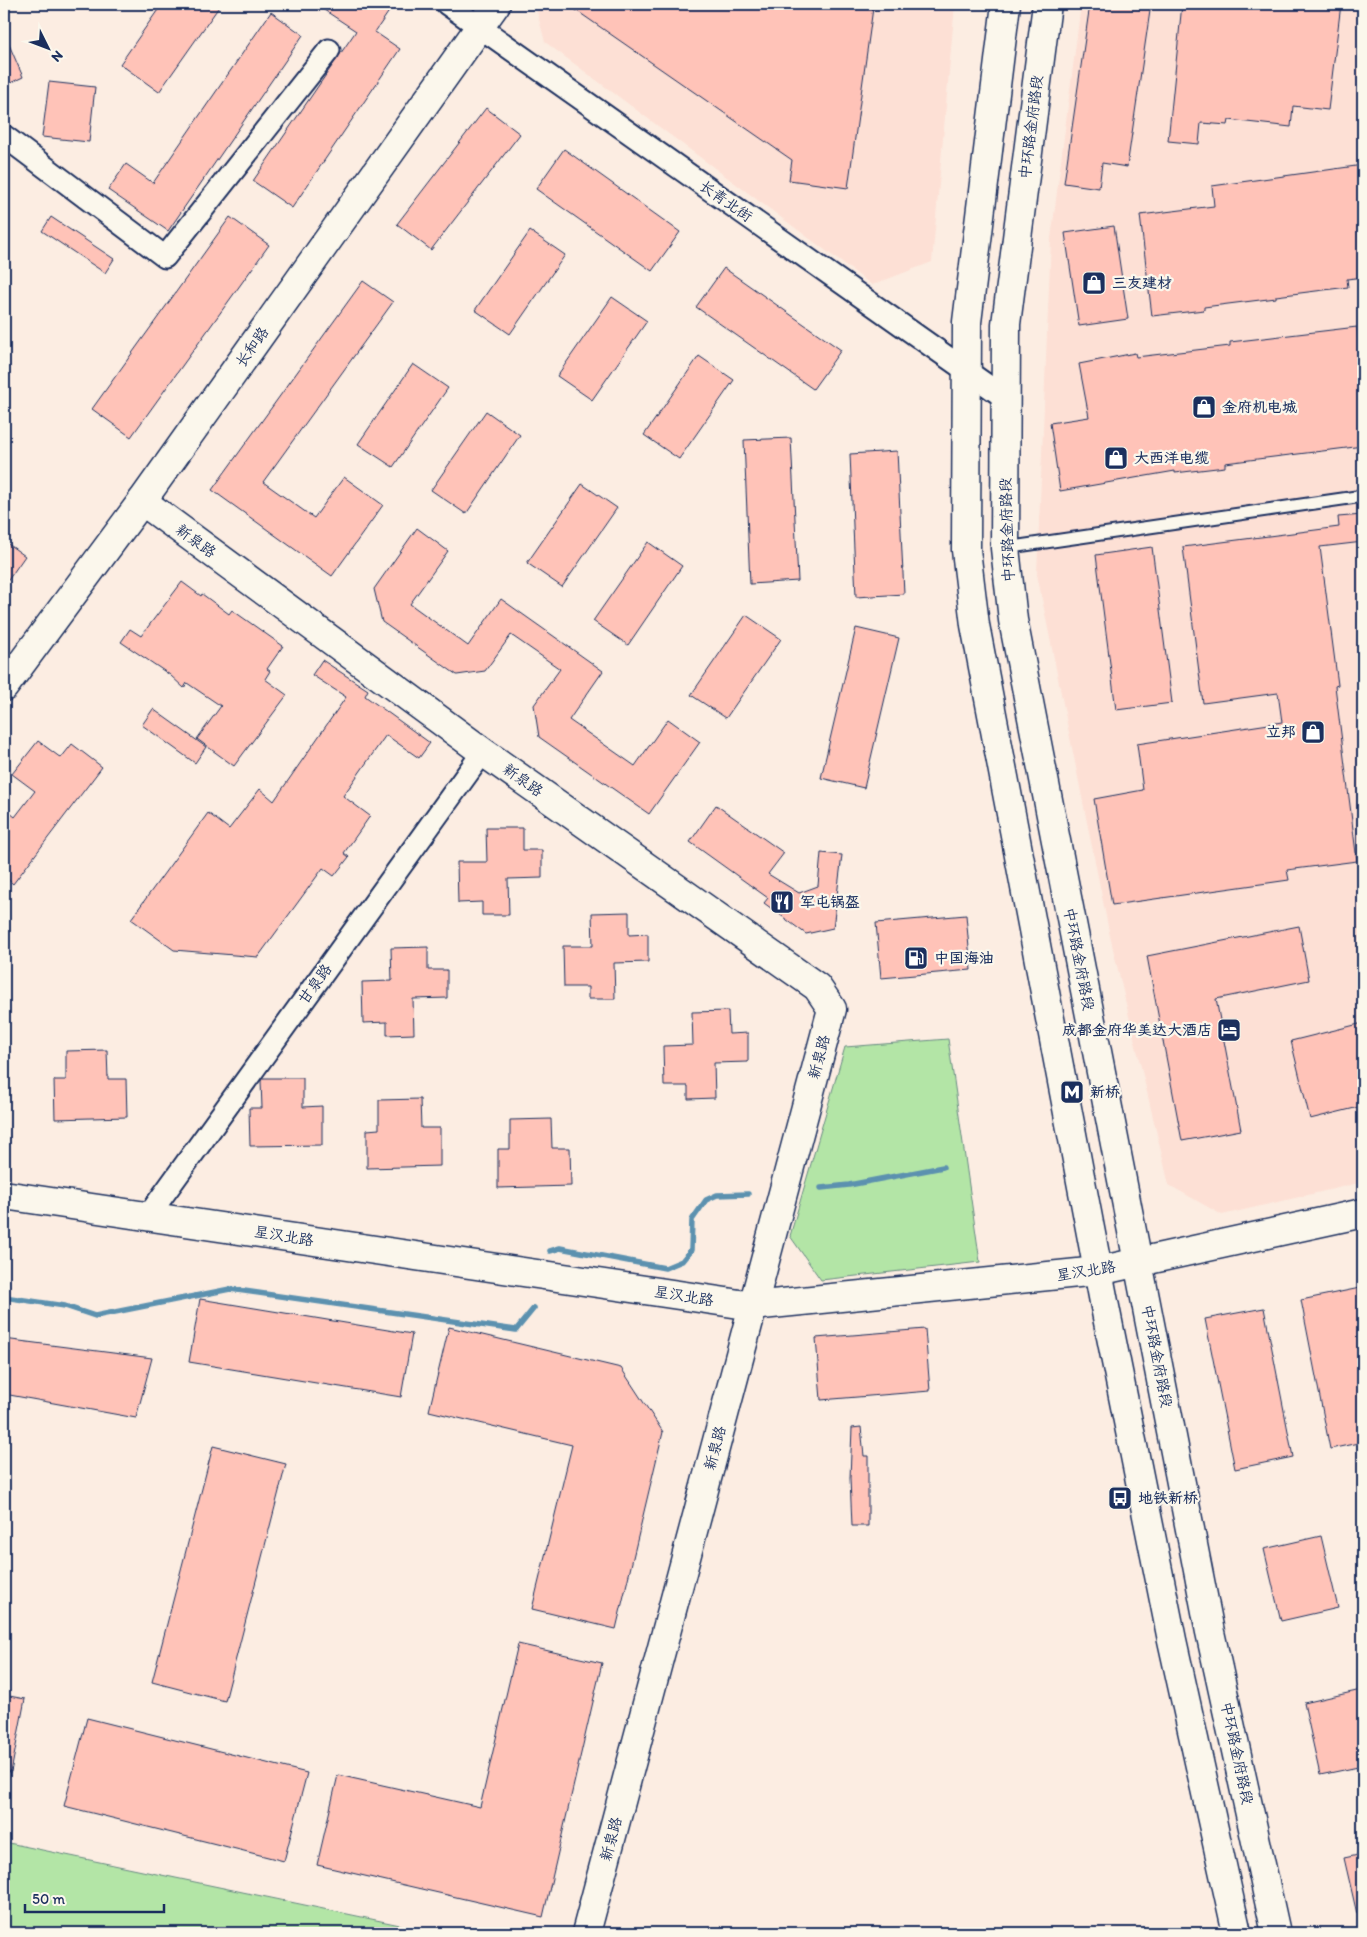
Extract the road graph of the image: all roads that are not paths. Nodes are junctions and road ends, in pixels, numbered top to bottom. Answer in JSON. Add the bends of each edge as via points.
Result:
{"nodes":[{"id":1,"x":447,"y":4,"type":"edge"},
{"id":2,"x":496,"y":4,"type":"edge"},
{"id":3,"x":1006,"y":4,"type":"edge"},
{"id":4,"x":1047,"y":4,"type":"edge"},
{"id":5,"x":480,"y":27,"type":"junction"},
{"id":6,"x":329,"y":50,"type":"dead end"},
{"id":7,"x":4,"y":136,"type":"edge"},
{"id":8,"x":967,"y":371,"type":"junction"},
{"id":9,"x":1005,"y":398,"type":"junction"},
{"id":10,"x":1363,"y":496,"type":"edge"},
{"id":11,"x":142,"y":501,"type":"junction"},
{"id":12,"x":1005,"y":548,"type":"junction"},
{"id":13,"x":4,"y":687,"type":"edge"},
{"id":14,"x":483,"y":752,"type":"junction"},
{"id":15,"x":4,"y":1195,"type":"edge"},
{"id":16,"x":1363,"y":1213,"type":"edge"},
{"id":17,"x":148,"y":1216,"type":"junction"},
{"id":18,"x":1138,"y":1261,"type":"junction"},
{"id":19,"x":1098,"y":1271,"type":"junction"},
{"id":20,"x":753,"y":1306,"type":"junction"},
{"id":21,"x":586,"y":1933,"type":"edge"},
{"id":22,"x":1237,"y":1933,"type":"edge"},
{"id":23,"x":1276,"y":1933,"type":"edge"}],
"edges":[{"from":1,"to":5,"type":"street","name":"长青北街"},
{"from":2,"to":5,"type":"street","name":"长和路"},
{"from":3,"to":8,"type":"street","via":[[967,322]]},
{"from":4,"to":9,"type":"street","name":"中环路金府路段","via":[[1006,324]]},
{"from":5,"to":8,"type":"street","name":"长青北街"},
{"from":5,"to":11,"type":"street","name":"长和路"},
{"from":6,"to":7,"type":"street","via":[[165,257]]},
{"from":8,"to":9,"type":"street","name":"长青北街"},
{"from":8,"to":19,"type":"street","via":[[966,550],[974,626]]},
{"from":9,"to":12,"type":"street","name":"中环路金府路段"},
{"from":10,"to":12,"type":"lane"},
{"from":11,"to":13,"type":"street","name":"长和路"},
{"from":11,"to":14,"type":"street","name":"新泉路"},
{"from":12,"to":18,"type":"street","name":"中环路金府路段","via":[[1013,620]]},
{"from":14,"to":17,"type":"street","name":"甘泉路"},
{"from":14,"to":20,"type":"street","name":"新泉路","via":[[817,987],[832,1009]]},
{"from":15,"to":17,"type":"street","name":"星汉北路"},
{"from":16,"to":18,"type":"street","name":"星汉北路"},
{"from":17,"to":20,"type":"street","name":"星汉北路"},
{"from":18,"to":19,"type":"street","name":"星汉北路"},
{"from":18,"to":23,"type":"street","name":"中环路金府路段","via":[[1210,1632]]},
{"from":19,"to":20,"type":"street","name":"星汉北路"},
{"from":19,"to":22,"type":"street","via":[[1172,1640]]},
{"from":20,"to":21,"type":"street","name":"新泉路"}]}
